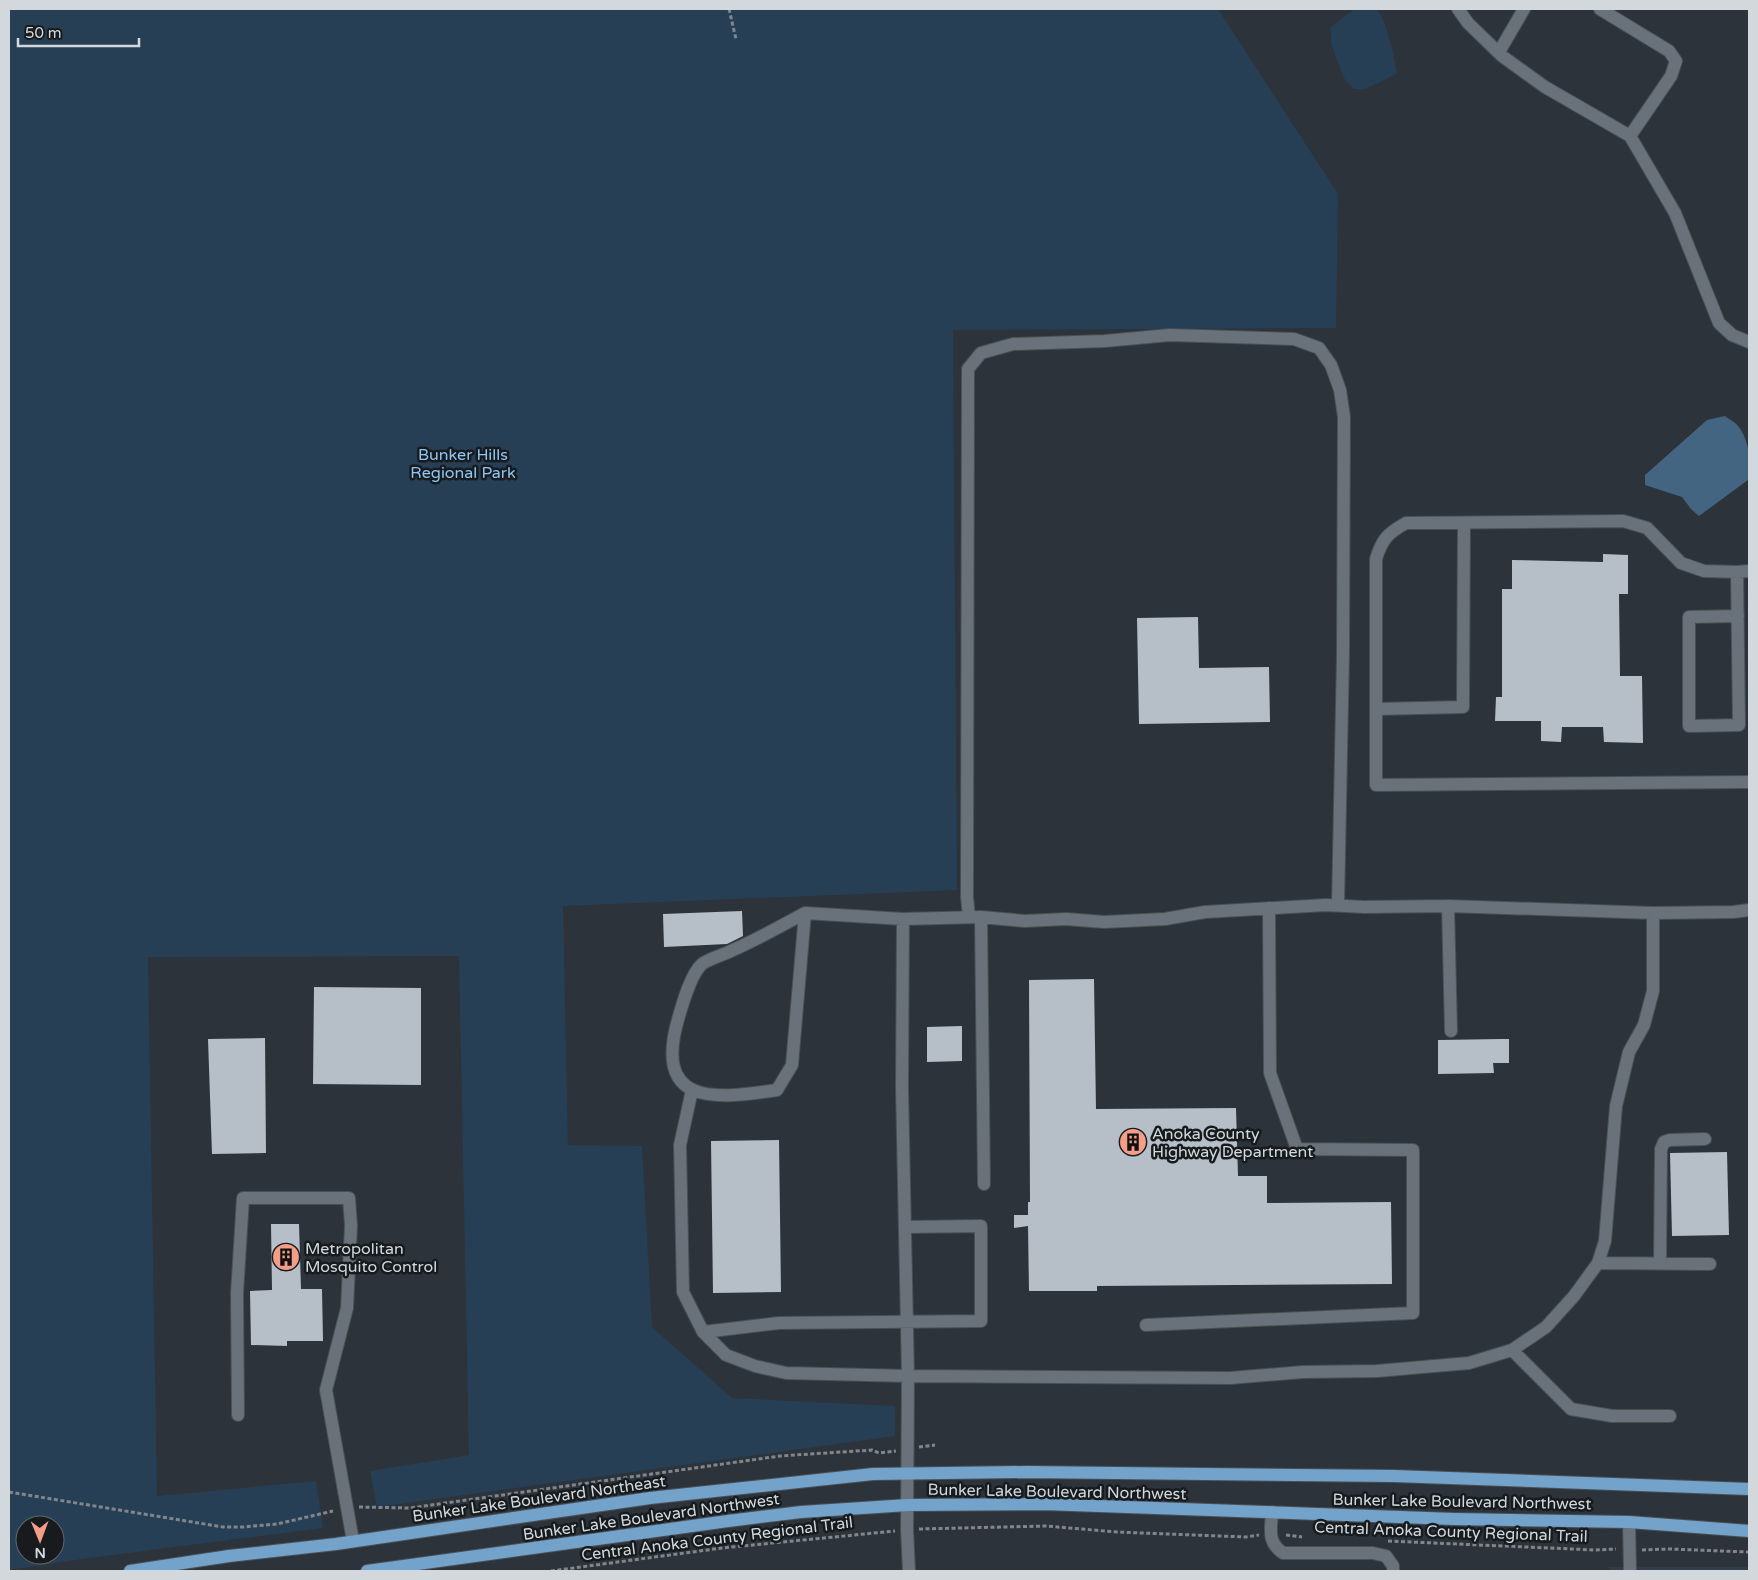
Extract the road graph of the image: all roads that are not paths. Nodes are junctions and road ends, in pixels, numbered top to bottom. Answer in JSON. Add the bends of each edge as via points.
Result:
{"nodes":[{"id":1,"x":1458,"y":9,"type":"edge"},
{"id":2,"x":1524,"y":9,"type":"edge"},
{"id":3,"x":1600,"y":9,"type":"edge"},
{"id":4,"x":1499,"y":52,"type":"junction"},
{"id":5,"x":1630,"y":136,"type":"junction"},
{"id":6,"x":1749,"y":342,"type":"edge"},
{"id":7,"x":1464,"y":523,"type":"junction"},
{"id":8,"x":1743,"y":572,"type":"edge"},
{"id":9,"x":1738,"y":616,"type":"junction"},
{"id":10,"x":1376,"y":708,"type":"junction"},
{"id":11,"x":1749,"y":782,"type":"edge"},
{"id":12,"x":1338,"y":905,"type":"junction"},
{"id":13,"x":1448,"y":906,"type":"junction"},
{"id":14,"x":1269,"y":908,"type":"junction"},
{"id":15,"x":1749,"y":910,"type":"edge"},
{"id":16,"x":805,"y":913,"type":"junction"},
{"id":17,"x":1653,"y":913,"type":"junction"},
{"id":18,"x":975,"y":917,"type":"junction"},
{"id":19,"x":903,"y":919,"type":"junction"},
{"id":20,"x":1451,"y":1031,"type":"dead end"},
{"id":21,"x":692,"y":1090,"type":"junction"},
{"id":22,"x":1706,"y":1139,"type":"dead end"},
{"id":23,"x":984,"y":1184,"type":"dead end"},
{"id":24,"x":905,"y":1227,"type":"junction"},
{"id":25,"x":1598,"y":1263,"type":"junction"},
{"id":26,"x":1660,"y":1263,"type":"junction"},
{"id":27,"x":1710,"y":1264,"type":"dead end"},
{"id":28,"x":907,"y":1322,"type":"junction"},
{"id":29,"x":1146,"y":1325,"type":"dead end"},
{"id":30,"x":703,"y":1332,"type":"junction"},
{"id":31,"x":1512,"y":1350,"type":"junction"},
{"id":32,"x":908,"y":1376,"type":"junction"},
{"id":33,"x":238,"y":1415,"type":"dead end"},
{"id":34,"x":1670,"y":1416,"type":"dead end"},
{"id":35,"x":953,"y":1473,"type":"joint"},
{"id":36,"x":908,"y":1474,"type":"junction"},
{"id":37,"x":1749,"y":1489,"type":"edge"},
{"id":38,"x":908,"y":1505,"type":"junction"},
{"id":39,"x":1272,"y":1512,"type":"junction"},
{"id":40,"x":1629,"y":1522,"type":"junction"},
{"id":41,"x":1749,"y":1531,"type":"edge"},
{"id":42,"x":353,"y":1541,"type":"junction"},
{"id":43,"x":130,"y":1571,"type":"edge"},
{"id":44,"x":367,"y":1571,"type":"edge"},
{"id":45,"x":909,"y":1571,"type":"edge"},
{"id":46,"x":1393,"y":1571,"type":"edge"},
{"id":47,"x":1630,"y":1571,"type":"edge"}],
"edges":[{"from":1,"to":4,"type":"street"},
{"from":2,"to":4,"type":"street"},
{"from":3,"to":5,"type":"street","via":[[1669,51],[1676,61],[1671,76]]},
{"from":4,"to":5,"type":"street","via":[[1545,87]]},
{"from":5,"to":6,"type":"street","via":[[1675,213],[1719,324],[1732,335]]},
{"from":7,"to":8,"type":"street","via":[[1623,521],[1647,528],[1681,563],[1704,571]]},
{"from":7,"to":10,"type":"street","via":[[1406,523],[1390,532],[1380,545],[1376,559]]},
{"from":7,"to":10,"type":"street","via":[[1463,707]]},
{"from":8,"to":9,"type":"street"},
{"from":9,"to":9,"type":"street","via":[[1689,617],[1689,726],[1739,725]]},
{"from":10,"to":11,"type":"street","via":[[1376,785]]},
{"from":12,"to":13,"type":"street"},
{"from":12,"to":14,"type":"street"},
{"from":12,"to":18,"type":"street","via":[[1344,417],[1340,390],[1331,365],[1319,348],[1294,339],[1170,335],[1012,344],[981,353],[968,369],[968,897]]},
{"from":13,"to":17,"type":"street"},
{"from":13,"to":20,"type":"street"},
{"from":14,"to":18,"type":"street","via":[[1141,921],[1066,918],[1024,921]]},
{"from":14,"to":29,"type":"street","via":[[1270,1073],[1297,1149],[1413,1150],[1413,1313]]},
{"from":15,"to":17,"type":"street"},
{"from":16,"to":19,"type":"street"},
{"from":16,"to":21,"type":"street","via":[[702,964],[688,988],[675,1031],[672,1056],[680,1081]]},
{"from":16,"to":21,"type":"street","via":[[792,1065],[777,1090],[713,1096]]},
{"from":17,"to":25,"type":"street","via":[[1653,991],[1644,1025],[1629,1052],[1616,1106],[1605,1241]]},
{"from":18,"to":19,"type":"street"},
{"from":18,"to":23,"type":"street"},
{"from":19,"to":24,"type":"street"},
{"from":21,"to":30,"type":"street","via":[[680,1145],[683,1292]]},
{"from":22,"to":26,"type":"street","via":[[1670,1140],[1664,1142],[1661,1150]]},
{"from":24,"to":28,"type":"street"},
{"from":24,"to":28,"type":"street","via":[[981,1226],[981,1321]]},
{"from":25,"to":26,"type":"street"},
{"from":25,"to":31,"type":"street","via":[[1546,1327]]},
{"from":26,"to":27,"type":"street"},
{"from":28,"to":30,"type":"street","via":[[779,1323]]},
{"from":28,"to":32,"type":"street"},
{"from":30,"to":32,"type":"street","via":[[726,1355],[786,1373]]},
{"from":31,"to":32,"type":"street","via":[[1469,1363],[1230,1378]]},
{"from":31,"to":34,"type":"street","via":[[1571,1409],[1612,1416]]},
{"from":32,"to":36,"type":"street"},
{"from":33,"to":42,"type":"street","via":[[237,1293],[243,1198],[349,1198],[351,1226],[347,1308],[326,1390]]},
{"from":35,"to":36,"type":"main road","name":"Bunker Lake Boulevard Northeast"},
{"from":35,"to":37,"type":"main road","name":"Bunker Lake Boulevard Northwest","via":[[1394,1476]]},
{"from":36,"to":38,"type":"street"},
{"from":36,"to":42,"type":"main road","name":"Bunker Lake Boulevard Northeast","via":[[873,1474],[659,1497]]},
{"from":38,"to":39,"type":"main road","name":"Bunker Lake Boulevard Northwest","via":[[1044,1504]]},
{"from":38,"to":44,"type":"main road","name":"Bunker Lake Boulevard Northwest","via":[[801,1512]]},
{"from":38,"to":45,"type":"street"},
{"from":39,"to":40,"type":"main road","name":"Bunker Lake Boulevard Northwest"},
{"from":39,"to":46,"type":"street","via":[[1270,1534],[1275,1547],[1283,1553],[1373,1553],[1386,1556]]},
{"from":40,"to":41,"type":"main road","name":"Bunker Lake Boulevard Northwest"},
{"from":40,"to":47,"type":"street"},
{"from":42,"to":43,"type":"main road","name":"Bunker Lake Boulevard Northeast"}]}
